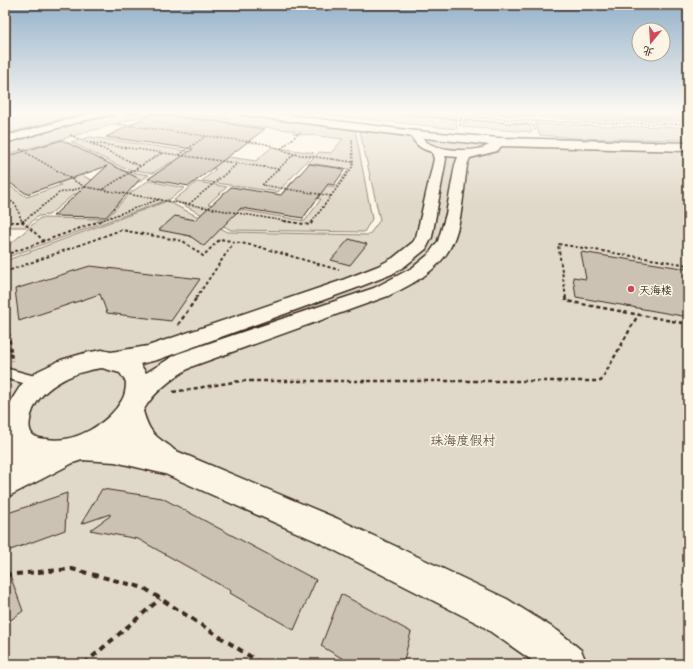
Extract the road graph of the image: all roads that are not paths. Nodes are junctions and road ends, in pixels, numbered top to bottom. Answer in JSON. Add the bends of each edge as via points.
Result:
{"nodes":[{"id":1,"x":421,"y":143,"type":"edge"},
{"id":2,"x":498,"y":143,"type":"edge"},
{"id":3,"x":545,"y":143,"type":"edge"},
{"id":4,"x":688,"y":147,"type":"edge"},
{"id":5,"x":437,"y":150,"type":"junction"},
{"id":6,"x":470,"y":154,"type":"junction"},
{"id":7,"x":113,"y":360,"type":"junction"},
{"id":8,"x":10,"y":374,"type":"edge"},
{"id":9,"x":40,"y":383,"type":"junction"},
{"id":10,"x":133,"y":404,"type":"junction"},
{"id":11,"x":19,"y":439,"type":"junction"},
{"id":12,"x":75,"y":449,"type":"junction"},
{"id":13,"x":167,"y":461,"type":"junction"},
{"id":14,"x":5,"y":465,"type":"edge"},
{"id":15,"x":5,"y":483,"type":"edge"},
{"id":16,"x":567,"y":664,"type":"edge"}],
"edges":[{"from":1,"to":5,"type":"main road"},
{"from":2,"to":6,"type":"main road","via":[[491,150]]},
{"from":3,"to":4,"type":"main road"},
{"from":5,"to":6,"type":"main road"},
{"from":5,"to":7,"type":"main road","via":[[440,159],[426,229],[420,245],[399,262],[367,278],[161,350]]},
{"from":6,"to":10,"type":"main road","via":[[465,156],[461,165],[446,242],[423,268],[381,292],[185,360],[149,383]]},
{"from":7,"to":9,"type":"main road","via":[[77,364]]},
{"from":7,"to":10,"type":"main road","via":[[124,363],[137,377],[139,387]]},
{"from":8,"to":9,"type":"lane"},
{"from":9,"to":11,"type":"main road","via":[[18,412],[15,431]]},
{"from":10,"to":12,"type":"main road","via":[[118,424],[102,437]]},
{"from":10,"to":13,"type":"main road","via":[[135,431],[145,445]]},
{"from":11,"to":12,"type":"main road","via":[[26,447],[37,452],[52,453]]},
{"from":11,"to":14,"type":"main road","via":[[14,453]]},
{"from":12,"to":13,"type":"main road","via":[[115,449]]},
{"from":12,"to":15,"type":"main road"},
{"from":13,"to":16,"type":"main road","via":[[327,530],[494,612],[544,645]]}]}
